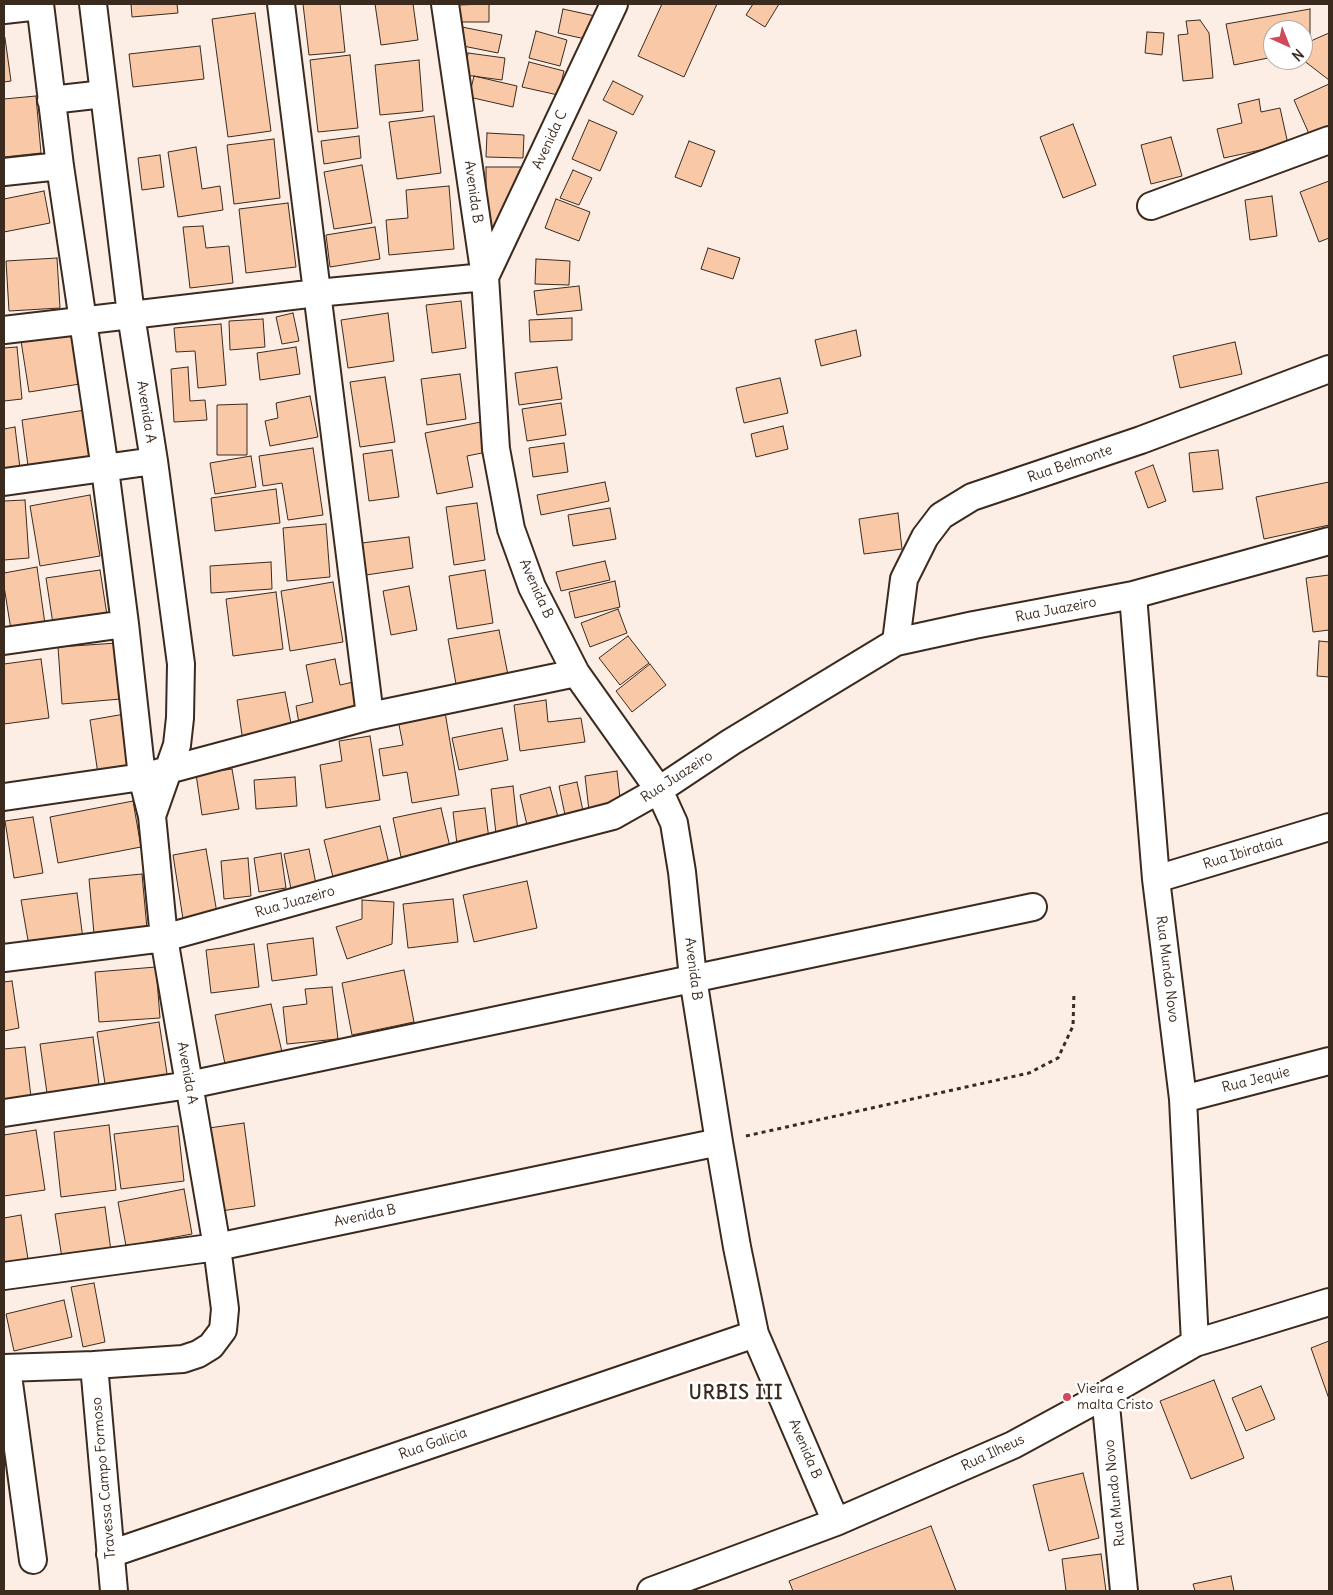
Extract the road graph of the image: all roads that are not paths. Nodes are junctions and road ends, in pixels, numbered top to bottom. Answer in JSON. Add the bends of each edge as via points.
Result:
{"nodes":[{"id":1,"x":93,"y":4,"type":"edge"},
{"id":2,"x":281,"y":4,"type":"edge"},
{"id":3,"x":445,"y":4,"type":"edge"},
{"id":4,"x":614,"y":4,"type":"edge"},
{"id":5,"x":40,"y":5,"type":"edge"},
{"id":6,"x":4,"y":10,"type":"edge"},
{"id":7,"x":104,"y":94,"type":"junction"},
{"id":8,"x":52,"y":100,"type":"junction"},
{"id":9,"x":1329,"y":140,"type":"edge"},
{"id":10,"x":60,"y":166,"type":"junction"},
{"id":11,"x":4,"y":172,"type":"edge"},
{"id":12,"x":1151,"y":206,"type":"dead end"},
{"id":13,"x":485,"y":277,"type":"junction"},
{"id":14,"x":317,"y":293,"type":"junction"},
{"id":15,"x":131,"y":315,"type":"junction"},
{"id":16,"x":84,"y":321,"type":"junction"},
{"id":17,"x":4,"y":330,"type":"edge"},
{"id":18,"x":1329,"y":369,"type":"edge"},
{"id":19,"x":154,"y":462,"type":"junction"},
{"id":20,"x":105,"y":469,"type":"junction"},
{"id":21,"x":4,"y":482,"type":"edge"},
{"id":22,"x":1329,"y":541,"type":"edge"},
{"id":23,"x":1133,"y":595,"type":"junction"},
{"id":24,"x":125,"y":624,"type":"junction"},
{"id":25,"x":4,"y":641,"type":"edge"},
{"id":26,"x":896,"y":642,"type":"junction"},
{"id":27,"x":576,"y":673,"type":"junction"},
{"id":28,"x":370,"y":716,"type":"junction"},
{"id":29,"x":170,"y":768,"type":"junction"},
{"id":30,"x":142,"y":777,"type":"junction"},
{"id":31,"x":658,"y":790,"type":"junction"},
{"id":32,"x":4,"y":797,"type":"edge"},
{"id":33,"x":152,"y":816,"type":"junction"},
{"id":34,"x":1329,"y":827,"type":"edge"},
{"id":35,"x":1156,"y":879,"type":"junction"},
{"id":36,"x":1033,"y":907,"type":"dead end"},
{"id":37,"x":164,"y":938,"type":"junction"},
{"id":38,"x":4,"y":958,"type":"edge"},
{"id":39,"x":693,"y":978,"type":"junction"},
{"id":40,"x":1329,"y":1061,"type":"edge"},
{"id":41,"x":189,"y":1085,"type":"junction"},
{"id":42,"x":1184,"y":1099,"type":"junction"},
{"id":43,"x":4,"y":1113,"type":"edge"},
{"id":44,"x":719,"y":1142,"type":"junction"},
{"id":45,"x":217,"y":1247,"type":"junction"},
{"id":46,"x":4,"y":1276,"type":"edge"},
{"id":47,"x":1329,"y":1302,"type":"edge"},
{"id":48,"x":755,"y":1334,"type":"junction"},
{"id":49,"x":1195,"y":1343,"type":"junction"},
{"id":50,"x":94,"y":1365,"type":"junction"},
{"id":51,"x":5,"y":1368,"type":"edge"},
{"id":52,"x":1105,"y":1395,"type":"junction"},
{"id":53,"x":836,"y":1522,"type":"junction"},
{"id":54,"x":110,"y":1554,"type":"junction"},
{"id":55,"x":33,"y":1560,"type":"dead end"},
{"id":56,"x":114,"y":1591,"type":"edge"},
{"id":57,"x":651,"y":1591,"type":"edge"},
{"id":58,"x":1124,"y":1591,"type":"edge"}],
"edges":[{"from":1,"to":7,"type":"street","name":"Avenida A"},
{"from":2,"to":14,"type":"street"},
{"from":3,"to":13,"type":"street","name":"Avenida B"},
{"from":4,"to":13,"type":"street","name":"Avenida C"},
{"from":5,"to":6,"type":"street"},
{"from":5,"to":8,"type":"street","name":"Avenida A"},
{"from":7,"to":8,"type":"street"},
{"from":7,"to":15,"type":"street","name":"Avenida A"},
{"from":8,"to":10,"type":"street","name":"Avenida A"},
{"from":9,"to":12,"type":"street"},
{"from":10,"to":11,"type":"street"},
{"from":10,"to":16,"type":"street","name":"Avenida A"},
{"from":13,"to":14,"type":"street"},
{"from":13,"to":27,"type":"street","name":"Avenida B","via":[[496,449],[511,529],[532,587]]},
{"from":14,"to":15,"type":"street"},
{"from":14,"to":28,"type":"street"},
{"from":15,"to":16,"type":"street"},
{"from":15,"to":19,"type":"street","name":"Avenida A"},
{"from":16,"to":17,"type":"street"},
{"from":16,"to":20,"type":"street","name":"Avenida A"},
{"from":18,"to":26,"type":"street","name":"Rua Belmonte","via":[[1141,440],[972,497],[942,516],[925,538],[904,579]]},
{"from":19,"to":20,"type":"street"},
{"from":19,"to":29,"type":"street","name":"Avenida A","via":[[181,664],[180,718]]},
{"from":20,"to":21,"type":"street"},
{"from":20,"to":24,"type":"street","name":"Avenida A"},
{"from":22,"to":23,"type":"street","name":"Rua Juazeiro"},
{"from":23,"to":26,"type":"street","name":"Rua Juazeiro"},
{"from":23,"to":35,"type":"street","name":"Rua Mundo Novo"},
{"from":24,"to":25,"type":"street"},
{"from":24,"to":30,"type":"street","name":"Avenida A"},
{"from":26,"to":31,"type":"street","name":"Rua Juazeiro"},
{"from":27,"to":28,"type":"street"},
{"from":27,"to":31,"type":"street","name":"Avenida B"},
{"from":28,"to":29,"type":"street"},
{"from":29,"to":30,"type":"street"},
{"from":29,"to":33,"type":"street","name":"Avenida A"},
{"from":30,"to":32,"type":"street"},
{"from":30,"to":33,"type":"street","name":"Avenida A"},
{"from":31,"to":37,"type":"street","name":"Rua Juazeiro","via":[[613,816]]},
{"from":31,"to":39,"type":"street","name":"Avenida B","via":[[674,823]]},
{"from":33,"to":37,"type":"street","name":"Avenida A"},
{"from":34,"to":35,"type":"street","name":"Rua Ibirataia"},
{"from":35,"to":42,"type":"street","name":"Rua Mundo Novo"},
{"from":36,"to":39,"type":"street"},
{"from":37,"to":38,"type":"street","name":"Rua Juazeiro"},
{"from":37,"to":41,"type":"street","name":"Avenida A"},
{"from":39,"to":41,"type":"street"},
{"from":39,"to":44,"type":"street","name":"Avenida B"},
{"from":40,"to":42,"type":"street","name":"Rua Jequie"},
{"from":41,"to":43,"type":"street"},
{"from":41,"to":45,"type":"street","name":"Avenida A"},
{"from":42,"to":49,"type":"street","name":"Rua Mundo Novo"},
{"from":44,"to":45,"type":"street","name":"Avenida B"},
{"from":44,"to":48,"type":"street","name":"Avenida B"},
{"from":45,"to":46,"type":"street","name":"Avenida B"},
{"from":45,"to":50,"type":"street","name":"Avenida A","via":[[225,1309],[223,1330],[212,1346],[183,1359]]},
{"from":47,"to":49,"type":"street","name":"Rua Ilheus"},
{"from":48,"to":53,"type":"street","name":"Avenida B"},
{"from":48,"to":54,"type":"street","name":"Rua Galicia"},
{"from":49,"to":52,"type":"street","name":"Rua Ilheus"},
{"from":50,"to":51,"type":"street"},
{"from":50,"to":54,"type":"street","name":"Travessa Campo Formoso"},
{"from":51,"to":55,"type":"street"},
{"from":52,"to":53,"type":"street","name":"Rua Ilheus","via":[[1013,1445]]},
{"from":52,"to":58,"type":"street","name":"Rua Mundo Novo"},
{"from":53,"to":57,"type":"street","name":"Rua Ilheus"},
{"from":54,"to":56,"type":"street","name":"Travessa Campo Formoso"}]}
